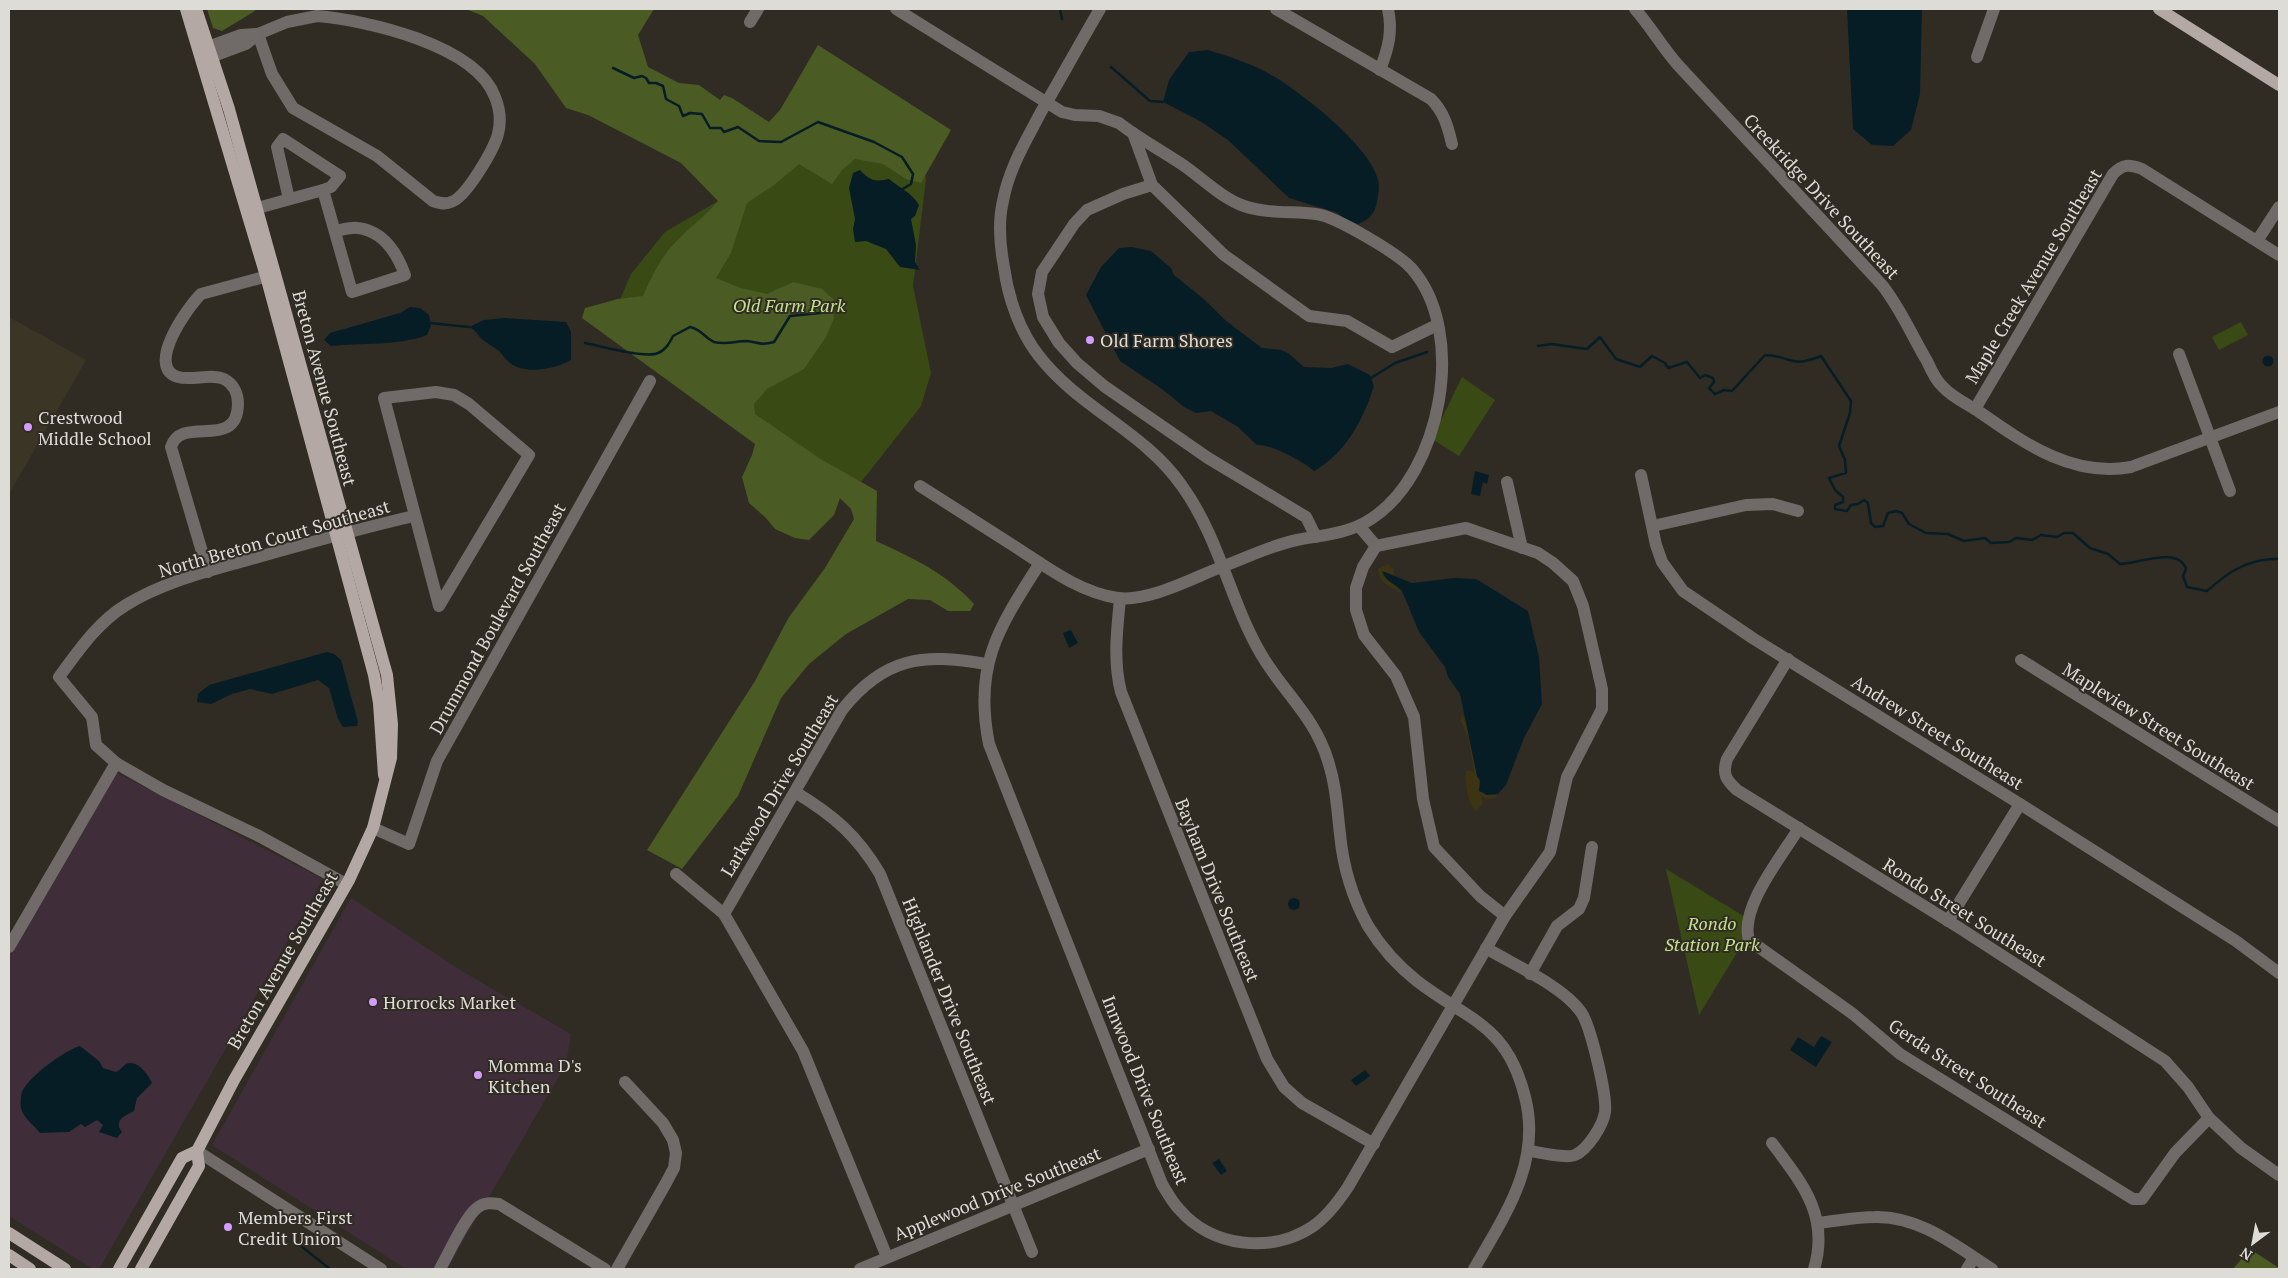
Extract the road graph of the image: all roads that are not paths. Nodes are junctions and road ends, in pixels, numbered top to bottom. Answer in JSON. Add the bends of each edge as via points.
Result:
{"nodes":[{"id":1,"x":186,"y":9,"type":"edge"},
{"id":2,"x":196,"y":9,"type":"edge"},
{"id":3,"x":758,"y":9,"type":"edge"},
{"id":4,"x":896,"y":9,"type":"edge"},
{"id":5,"x":1100,"y":9,"type":"edge"},
{"id":6,"x":1276,"y":9,"type":"edge"},
{"id":7,"x":1388,"y":9,"type":"edge"},
{"id":8,"x":1636,"y":9,"type":"edge"},
{"id":9,"x":1994,"y":9,"type":"edge"},
{"id":10,"x":2159,"y":9,"type":"edge"},
{"id":11,"x":750,"y":22,"type":"dead end"},
{"id":12,"x":258,"y":34,"type":"junction"},
{"id":13,"x":206,"y":53,"type":"junction"},
{"id":14,"x":1977,"y":57,"type":"dead end"},
{"id":15,"x":1380,"y":70,"type":"junction"},
{"id":16,"x":2279,"y":85,"type":"edge"},
{"id":17,"x":1046,"y":103,"type":"junction"},
{"id":18,"x":1132,"y":134,"type":"junction"},
{"id":19,"x":1452,"y":144,"type":"dead end"},
{"id":20,"x":1152,"y":185,"type":"junction"},
{"id":21,"x":323,"y":190,"type":"junction"},
{"id":22,"x":289,"y":199,"type":"junction"},
{"id":23,"x":2279,"y":207,"type":"edge"},
{"id":24,"x":252,"y":210,"type":"junction"},
{"id":25,"x":335,"y":232,"type":"junction"},
{"id":26,"x":2257,"y":241,"type":"junction"},
{"id":27,"x":2279,"y":255,"type":"edge"},
{"id":28,"x":270,"y":275,"type":"junction"},
{"id":29,"x":1437,"y":325,"type":"junction"},
{"id":30,"x":2179,"y":354,"type":"dead end"},
{"id":31,"x":650,"y":381,"type":"dead end"},
{"id":32,"x":1975,"y":409,"type":"junction"},
{"id":33,"x":2279,"y":412,"type":"edge"},
{"id":34,"x":2210,"y":438,"type":"junction"},
{"id":35,"x":1641,"y":475,"type":"dead end"},
{"id":36,"x":1507,"y":482,"type":"dead end"},
{"id":37,"x":920,"y":486,"type":"dead end"},
{"id":38,"x":2230,"y":491,"type":"dead end"},
{"id":39,"x":1798,"y":511,"type":"dead end"},
{"id":40,"x":414,"y":516,"type":"junction"},
{"id":41,"x":1359,"y":526,"type":"junction"},
{"id":42,"x":1653,"y":526,"type":"junction"},
{"id":43,"x":340,"y":533,"type":"junction"},
{"id":44,"x":1316,"y":537,"type":"junction"},
{"id":45,"x":1376,"y":546,"type":"junction"},
{"id":46,"x":1522,"y":548,"type":"junction"},
{"id":47,"x":1040,"y":563,"type":"junction"},
{"id":48,"x":1223,"y":566,"type":"junction"},
{"id":49,"x":208,"y":572,"type":"junction"},
{"id":50,"x":1120,"y":599,"type":"junction"},
{"id":51,"x":1788,"y":659,"type":"junction"},
{"id":52,"x":2021,"y":660,"type":"dead end"},
{"id":53,"x":986,"y":664,"type":"junction"},
{"id":54,"x":116,"y":762,"type":"junction"},
{"id":55,"x":796,"y":792,"type":"junction"},
{"id":56,"x":2020,"y":804,"type":"junction"},
{"id":57,"x":2279,"y":821,"type":"edge"},
{"id":58,"x":373,"y":828,"type":"junction"},
{"id":59,"x":1799,"y":828,"type":"junction"},
{"id":60,"x":1592,"y":847,"type":"dead end"},
{"id":61,"x":676,"y":874,"type":"dead end"},
{"id":62,"x":346,"y":884,"type":"junction"},
{"id":63,"x":724,"y":914,"type":"junction"},
{"id":64,"x":1504,"y":916,"type":"junction"},
{"id":65,"x":1948,"y":921,"type":"junction"},
{"id":66,"x":9,"y":947,"type":"edge"},
{"id":67,"x":1486,"y":948,"type":"junction"},
{"id":68,"x":2279,"y":973,"type":"edge"},
{"id":69,"x":1530,"y":974,"type":"junction"},
{"id":70,"x":1454,"y":1004,"type":"junction"},
{"id":71,"x":625,"y":1082,"type":"dead end"},
{"id":72,"x":2209,"y":1118,"type":"junction"},
{"id":73,"x":1772,"y":1143,"type":"dead end"},
{"id":74,"x":1374,"y":1144,"type":"junction"},
{"id":75,"x":1149,"y":1149,"type":"junction"},
{"id":76,"x":197,"y":1151,"type":"junction"},
{"id":77,"x":1529,"y":1151,"type":"junction"},
{"id":78,"x":2279,"y":1175,"type":"edge"},
{"id":79,"x":170,"y":1179,"type":"junction"},
{"id":80,"x":1013,"y":1207,"type":"junction"},
{"id":81,"x":170,"y":1219,"type":"junction"},
{"id":82,"x":1818,"y":1223,"type":"junction"},
{"id":83,"x":9,"y":1233,"type":"edge"},
{"id":84,"x":1032,"y":1252,"type":"dead end"},
{"id":85,"x":9,"y":1256,"type":"edge"},
{"id":86,"x":887,"y":1257,"type":"junction"},
{"id":87,"x":1974,"y":1258,"type":"junction"},
{"id":88,"x":30,"y":1269,"type":"edge"},
{"id":89,"x":65,"y":1269,"type":"edge"},
{"id":90,"x":119,"y":1269,"type":"edge"},
{"id":91,"x":141,"y":1269,"type":"edge"},
{"id":92,"x":381,"y":1269,"type":"edge"},
{"id":93,"x":440,"y":1269,"type":"edge"},
{"id":94,"x":605,"y":1269,"type":"edge"},
{"id":95,"x":617,"y":1269,"type":"edge"},
{"id":96,"x":860,"y":1269,"type":"edge"},
{"id":97,"x":1474,"y":1269,"type":"edge"},
{"id":98,"x":1814,"y":1269,"type":"edge"},
{"id":99,"x":1967,"y":1269,"type":"edge"},
{"id":100,"x":1992,"y":1269,"type":"edge"}],
"edges":[{"from":1,"to":13,"type":"main road","name":"Breton Avenue Southeast"},
{"from":2,"to":13,"type":"main road","name":"Breton Avenue Southeast"},
{"from":3,"to":11,"type":"street"},
{"from":4,"to":17,"type":"street"},
{"from":5,"to":17,"type":"street"},
{"from":6,"to":15,"type":"street"},
{"from":7,"to":15,"type":"street","via":[[1390,44]]},
{"from":8,"to":32,"type":"street","name":"Creekridge Drive Southeast","via":[[1660,45],[1882,285],[1901,311],[1943,388]]},
{"from":9,"to":14,"type":"street"},
{"from":10,"to":16,"type":"main road"},
{"from":12,"to":12,"type":"street","via":[[272,74],[293,108],[377,156],[433,201],[441,204],[452,202],[462,195],[494,146],[499,108],[495,94],[480,75],[444,49],[414,38],[317,16],[287,22]]},
{"from":12,"to":13,"type":"street","via":[[246,44]]},
{"from":13,"to":24,"type":"main road","name":"Breton Avenue Southeast","via":[[229,109]]},
{"from":15,"to":19,"type":"street","via":[[1431,99],[1447,123]]},
{"from":17,"to":18,"type":"street","via":[[1075,115],[1099,116],[1119,123]]},
{"from":17,"to":48,"type":"street","via":[[1015,160],[1003,201],[1000,231],[1011,301],[1040,357],[1067,385],[1154,453],[1182,485]]},
{"from":18,"to":20,"type":"street"},
{"from":18,"to":29,"type":"street","via":[[1242,206],[1334,218],[1392,254],[1420,279]]},
{"from":20,"to":29,"type":"street","via":[[1224,256],[1309,316],[1347,321],[1392,347]]},
{"from":20,"to":44,"type":"street","via":[[1087,210],[1074,224],[1042,272],[1038,294],[1043,317],[1065,350],[1104,386],[1208,458],[1306,517]]},
{"from":21,"to":22,"type":"street"},
{"from":21,"to":22,"type":"street","via":[[331,187],[340,176],[283,139],[277,147]]},
{"from":21,"to":25,"type":"street"},
{"from":22,"to":24,"type":"street"},
{"from":23,"to":26,"type":"street"},
{"from":24,"to":28,"type":"main road","name":"Breton Avenue Southeast"},
{"from":25,"to":25,"type":"street","via":[[352,292],[406,275],[398,255],[385,240],[357,228]]},
{"from":26,"to":27,"type":"street"},
{"from":26,"to":32,"type":"street","name":"Maple Creek Avenue Southeast","via":[[2142,170],[2126,165],[2113,174]]},
{"from":28,"to":43,"type":"main road","name":"Breton Avenue Southeast"},
{"from":28,"to":49,"type":"street","via":[[200,294],[174,334],[165,357],[165,365],[173,374],[184,378],[224,380],[233,386],[237,394],[236,414],[227,426],[213,432],[182,432],[176,435],[170,446]]},
{"from":29,"to":41,"type":"street","via":[[1441,380],[1426,448],[1397,497]]},
{"from":30,"to":34,"type":"street"},
{"from":31,"to":58,"type":"street","name":"Drummond Boulevard Southeast","via":[[437,761],[409,844]]},
{"from":32,"to":34,"type":"street","name":"Creekridge Drive Southeast","via":[[2053,458],[2094,469],[2131,467]]},
{"from":33,"to":34,"type":"street","name":"Creekridge Drive Southeast"},
{"from":34,"to":38,"type":"street"},
{"from":35,"to":42,"type":"street","name":"Andrew Street Southeast"},
{"from":36,"to":46,"type":"street"},
{"from":37,"to":47,"type":"street"},
{"from":39,"to":42,"type":"street","via":[[1772,504],[1746,505]]},
{"from":40,"to":40,"type":"street","name":"North Breton Court Southeast","via":[[384,398],[436,392],[454,395],[529,455],[439,606]]},
{"from":40,"to":43,"type":"street","name":"North Breton Court Southeast"},
{"from":41,"to":44,"type":"street"},
{"from":41,"to":45,"type":"street"},
{"from":42,"to":51,"type":"street","name":"Andrew Street Southeast","via":[[1662,562],[1683,591]]},
{"from":43,"to":49,"type":"street","name":"North Breton Court Southeast"},
{"from":43,"to":58,"type":"main road","name":"Breton Avenue Southeast","via":[[379,703],[385,780]]},
{"from":44,"to":48,"type":"street","via":[[1271,547]]},
{"from":45,"to":46,"type":"street","name":"Innwood Drive Southeast","via":[[1466,528]]},
{"from":45,"to":64,"type":"street","via":[[1363,567],[1356,588],[1356,610],[1364,635],[1396,676],[1414,717],[1423,799],[1434,847],[1480,896]]},
{"from":46,"to":64,"type":"street","name":"Innwood Drive Southeast","via":[[1538,553],[1573,581],[1583,606],[1602,689],[1602,709],[1567,778],[1550,852]]},
{"from":47,"to":50,"type":"street","via":[[1084,588]]},
{"from":47,"to":53,"type":"street","name":"Innwood Drive Southeast","via":[[1006,616]]},
{"from":48,"to":50,"type":"street","via":[[1167,589]]},
{"from":48,"to":70,"type":"street","via":[[1261,655],[1310,720],[1324,749],[1334,780],[1346,871],[1362,914],[1402,968]]},
{"from":49,"to":54,"type":"street","name":"North Breton Court Southeast","via":[[178,581],[125,605],[94,630],[60,677],[92,717],[96,745]]},
{"from":50,"to":74,"type":"street","name":"Bayham Drive Southeast","via":[[1115,652],[1121,692],[1267,1059],[1284,1087],[1302,1103]]},
{"from":51,"to":56,"type":"street","name":"Andrew Street Southeast"},
{"from":51,"to":59,"type":"street","name":"Rondo Street Southeast","via":[[1727,759],[1724,770],[1726,780],[1737,790]]},
{"from":52,"to":57,"type":"street","name":"Mapleview Street Southeast"},
{"from":53,"to":55,"type":"street","name":"Larkwood Drive Southeast","via":[[950,658],[921,659],[902,663],[864,685],[842,710]]},
{"from":53,"to":75,"type":"street","name":"Innwood Drive Southeast","via":[[983,714],[991,752]]},
{"from":54,"to":62,"type":"street","via":[[163,790],[259,836]]},
{"from":54,"to":66,"type":"street"},
{"from":55,"to":63,"type":"street","name":"Larkwood Drive Southeast"},
{"from":55,"to":80,"type":"street","name":"Highlander Drive Southeast","via":[[843,824],[864,848],[880,874]]},
{"from":56,"to":65,"type":"street"},
{"from":56,"to":68,"type":"street","name":"Andrew Street Southeast","via":[[2236,941]]},
{"from":58,"to":62,"type":"main road","name":"Breton Avenue Southeast"},
{"from":59,"to":65,"type":"street","name":"Rondo Street Southeast"},
{"from":59,"to":72,"type":"street","name":"Gerda Street Southeast","via":[[1757,896],[1746,930],[1749,940],[1848,1010],[1900,1054],[2133,1199],[2142,1199],[2148,1193],[2175,1153]]},
{"from":60,"to":69,"type":"street","via":[[1584,898],[1579,908],[1557,926]]},
{"from":61,"to":63,"type":"street"},
{"from":62,"to":76,"type":"main road","name":"Breton Avenue Southeast"},
{"from":63,"to":86,"type":"street","via":[[803,1051]]},
{"from":64,"to":67,"type":"street","name":"Innwood Drive Southeast"},
{"from":65,"to":72,"type":"street","name":"Rondo Street Southeast","via":[[2164,1060]]},
{"from":67,"to":69,"type":"street"},
{"from":67,"to":70,"type":"street","name":"Innwood Drive Southeast"},
{"from":69,"to":77,"type":"street","via":[[1564,996],[1585,1018],[1605,1106],[1604,1116],[1589,1142],[1573,1156]]},
{"from":70,"to":74,"type":"street","name":"Innwood Drive Southeast"},
{"from":70,"to":77,"type":"street","via":[[1491,1032],[1517,1070],[1527,1101]]},
{"from":71,"to":95,"type":"street","via":[[663,1123],[676,1153],[674,1168]]},
{"from":72,"to":78,"type":"street","name":"Rondo Street Southeast","via":[[2241,1148]]},
{"from":73,"to":82,"type":"street","via":[[1802,1184]]},
{"from":74,"to":75,"type":"street","name":"Innwood Drive Southeast","via":[[1336,1204],[1312,1226],[1283,1240],[1251,1244],[1211,1233],[1179,1210],[1162,1184]]},
{"from":75,"to":80,"type":"street","name":"Applewood Drive Southeast"},
{"from":76,"to":79,"type":"main road","name":"Breton Avenue Southeast","via":[[182,1158]]},
{"from":76,"to":81,"type":"main road","name":"Breton Avenue Southeast","via":[[200,1166]]},
{"from":76,"to":92,"type":"street"},
{"from":77,"to":97,"type":"street","via":[[1518,1190]]},
{"from":79,"to":81,"type":"main road","via":[[173,1181],[175,1204]]},
{"from":79,"to":90,"type":"main road","name":"Breton Avenue Southeast"},
{"from":80,"to":84,"type":"street","name":"Highlander Drive Southeast"},
{"from":80,"to":86,"type":"street","name":"Applewood Drive Southeast"},
{"from":81,"to":91,"type":"main road","name":"Breton Avenue Southeast"},
{"from":82,"to":87,"type":"street","via":[[1876,1217],[1900,1219],[1930,1230]]},
{"from":82,"to":98,"type":"street"},
{"from":83,"to":89,"type":"main road"},
{"from":85,"to":88,"type":"main road"},
{"from":86,"to":96,"type":"street","name":"Applewood Drive Southeast"},
{"from":87,"to":99,"type":"street"},
{"from":87,"to":100,"type":"street"},
{"from":93,"to":94,"type":"street","via":[[470,1216],[476,1208],[487,1203],[500,1204]]}]}
